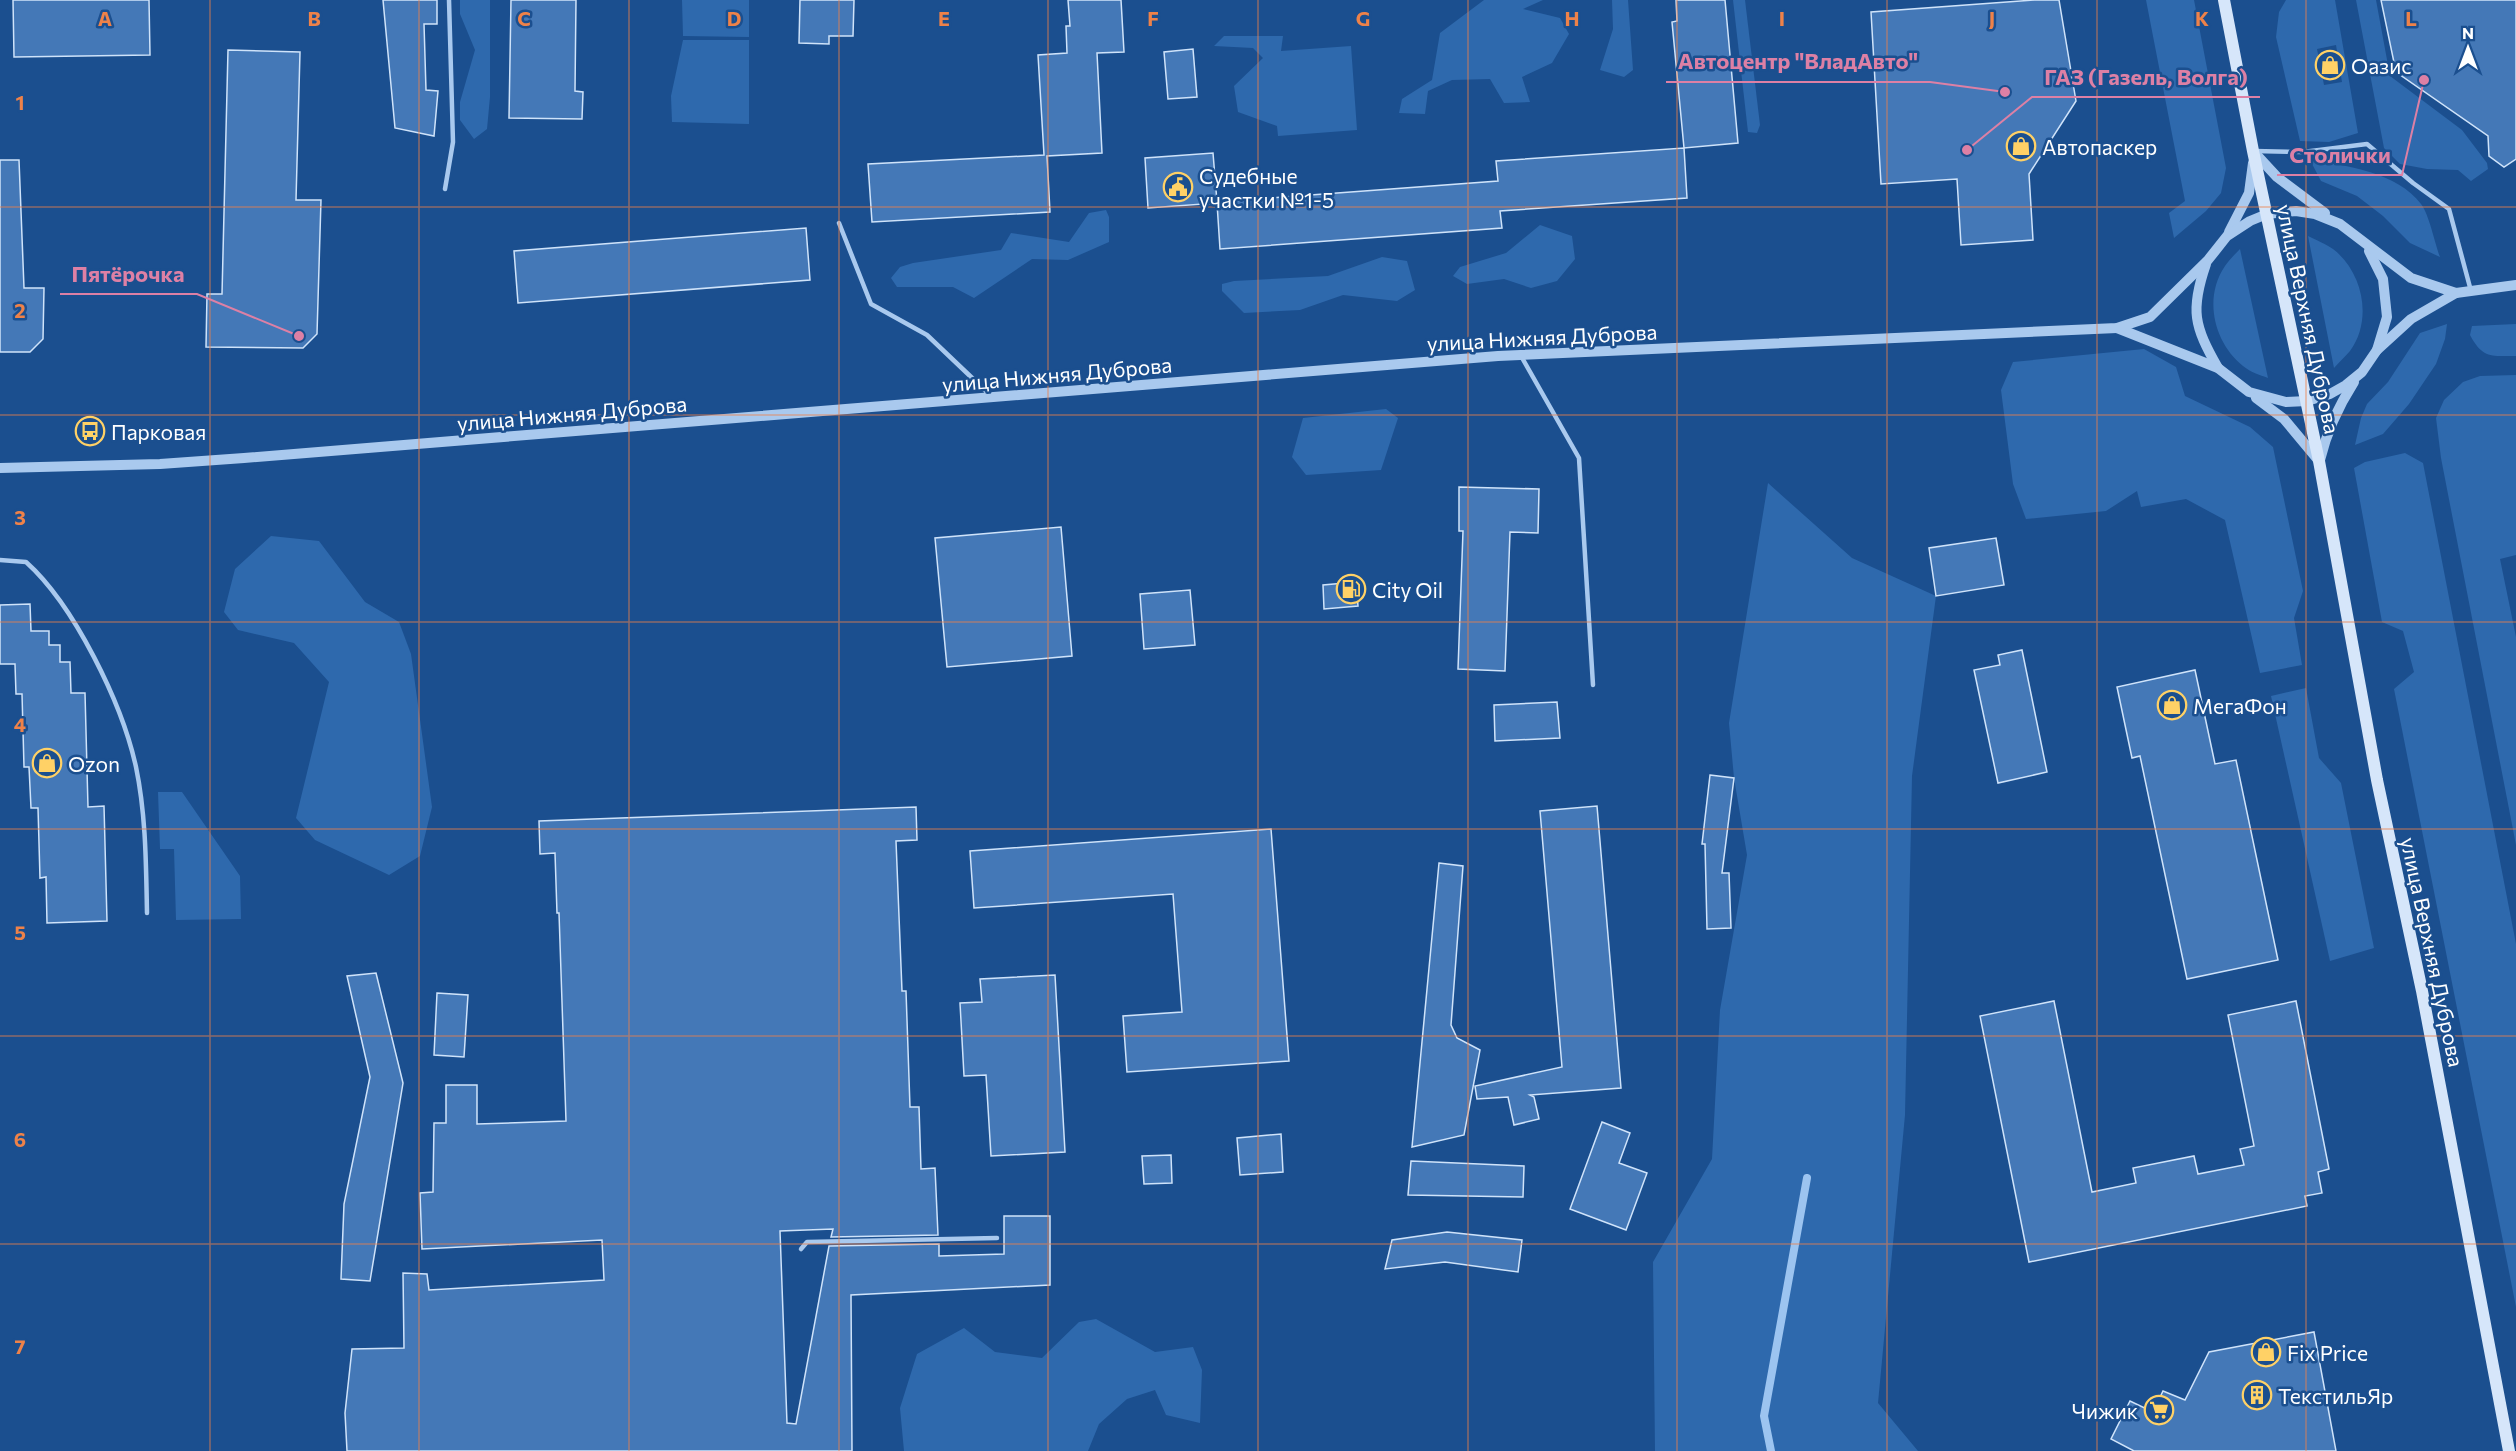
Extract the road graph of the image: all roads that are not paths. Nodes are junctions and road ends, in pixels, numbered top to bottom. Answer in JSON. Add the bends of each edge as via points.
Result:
{"nodes":[{"id":1,"x":448,"y":0,"type":"edge"},
{"id":2,"x":2224,"y":0,"type":"edge"},
{"id":3,"x":2253,"y":151,"type":"junction"},
{"id":4,"x":445,"y":189,"type":"dead end"},
{"id":5,"x":2267,"y":214,"type":"junction"},
{"id":6,"x":839,"y":223,"type":"dead end"},
{"id":7,"x":2340,"y":224,"type":"junction"},
{"id":8,"x":2227,"y":236,"type":"junction"},
{"id":9,"x":2361,"y":240,"type":"junction"},
{"id":10,"x":2208,"y":260,"type":"junction"},
{"id":11,"x":2516,"y":285,"type":"edge"},
{"id":12,"x":2471,"y":291,"type":"junction"},
{"id":13,"x":2456,"y":293,"type":"junction"},
{"id":14,"x":2117,"y":328,"type":"junction"},
{"id":15,"x":2377,"y":350,"type":"junction"},
{"id":16,"x":1521,"y":356,"type":"junction"},
{"id":17,"x":2218,"y":368,"type":"junction"},
{"id":18,"x":2362,"y":372,"type":"junction"},
{"id":19,"x":2249,"y":392,"type":"junction"},
{"id":20,"x":994,"y":399,"type":"junction"},
{"id":21,"x":2307,"y":400,"type":"junction"},
{"id":22,"x":2319,"y":461,"type":"junction"},
{"id":23,"x":0,"y":468,"type":"edge"},
{"id":24,"x":0,"y":560,"type":"edge"},
{"id":25,"x":1593,"y":685,"type":"dead end"},
{"id":26,"x":147,"y":914,"type":"dead end"},
{"id":27,"x":997,"y":1238,"type":"dead end"},
{"id":28,"x":801,"y":1249,"type":"dead end"},
{"id":29,"x":2509,"y":1451,"type":"edge"}],
"edges":[{"from":1,"to":4,"type":"lane","via":[[453,142]]},
{"from":2,"to":3,"type":"main road","name":"улица Верхняя Дуброва"},
{"from":3,"to":5,"type":"main road","name":"улица Верхняя Дуброва"},
{"from":3,"to":7,"type":"street","name":"улица Верхняя Дуброва","via":[[2277,177]]},
{"from":3,"to":8,"type":"street","name":"улица Верхняя Дуброва","via":[[2249,192]]},
{"from":3,"to":12,"type":"lane","via":[[2302,152],[2367,144],[2449,210]]},
{"from":5,"to":7,"type":"street","name":"улица Нижняя Дуброва","via":[[2296,211]]},
{"from":5,"to":8,"type":"street","name":"улица Нижняя Дуброва"},
{"from":5,"to":21,"type":"main road","name":"улица Верхняя Дуброва"},
{"from":6,"to":20,"type":"lane","via":[[871,304],[927,335]]},
{"from":7,"to":9,"type":"street","name":"улица Нижняя Дуброва"},
{"from":8,"to":10,"type":"street","name":"улица Нижняя Дуброва"},
{"from":9,"to":13,"type":"street","name":"улица Нижняя Дуброва","via":[[2411,278]]},
{"from":9,"to":15,"type":"street","via":[[2383,279],[2387,317]]},
{"from":10,"to":14,"type":"street","name":"улица Нижняя Дуброва","via":[[2150,317]]},
{"from":10,"to":17,"type":"street","via":[[2197,291],[2197,323]]},
{"from":11,"to":12,"type":"street","name":"улица Нижняя Дуброва"},
{"from":12,"to":13,"type":"street","name":"улица Нижняя Дуброва"},
{"from":13,"to":15,"type":"street","name":"улица Нижняя Дуброва","via":[[2411,319]]},
{"from":14,"to":16,"type":"street","name":"улица Нижняя Дуброва"},
{"from":14,"to":17,"type":"street","name":"улица Нижняя Дуброва"},
{"from":15,"to":18,"type":"street","name":"улица Нижняя Дуброва"},
{"from":16,"to":20,"type":"street","name":"улица Нижняя Дуброва"},
{"from":16,"to":25,"type":"lane","via":[[1579,458]]},
{"from":17,"to":19,"type":"street","name":"улица Нижняя Дуброва"},
{"from":18,"to":21,"type":"street","name":"улица Нижняя Дуброва","via":[[2330,394]]},
{"from":18,"to":22,"type":"street","name":"улица Верхняя Дуброва","via":[[2339,405]]},
{"from":19,"to":21,"type":"street","name":"улица Нижняя Дуброва","via":[[2286,402]]},
{"from":19,"to":22,"type":"street","name":"улица Верхняя Дуброва","via":[[2284,419]]},
{"from":20,"to":23,"type":"street","name":"улица Нижняя Дуброва","via":[[160,464]]},
{"from":21,"to":22,"type":"main road","name":"улица Верхняя Дуброва"},
{"from":22,"to":29,"type":"main road","name":"улица Верхняя Дуброва"},
{"from":24,"to":26,"type":"lane","via":[[26,562],[56,595],[93,656],[119,715],[135,766],[144,822]]},
{"from":27,"to":28,"type":"lane","via":[[807,1242]]}]}
